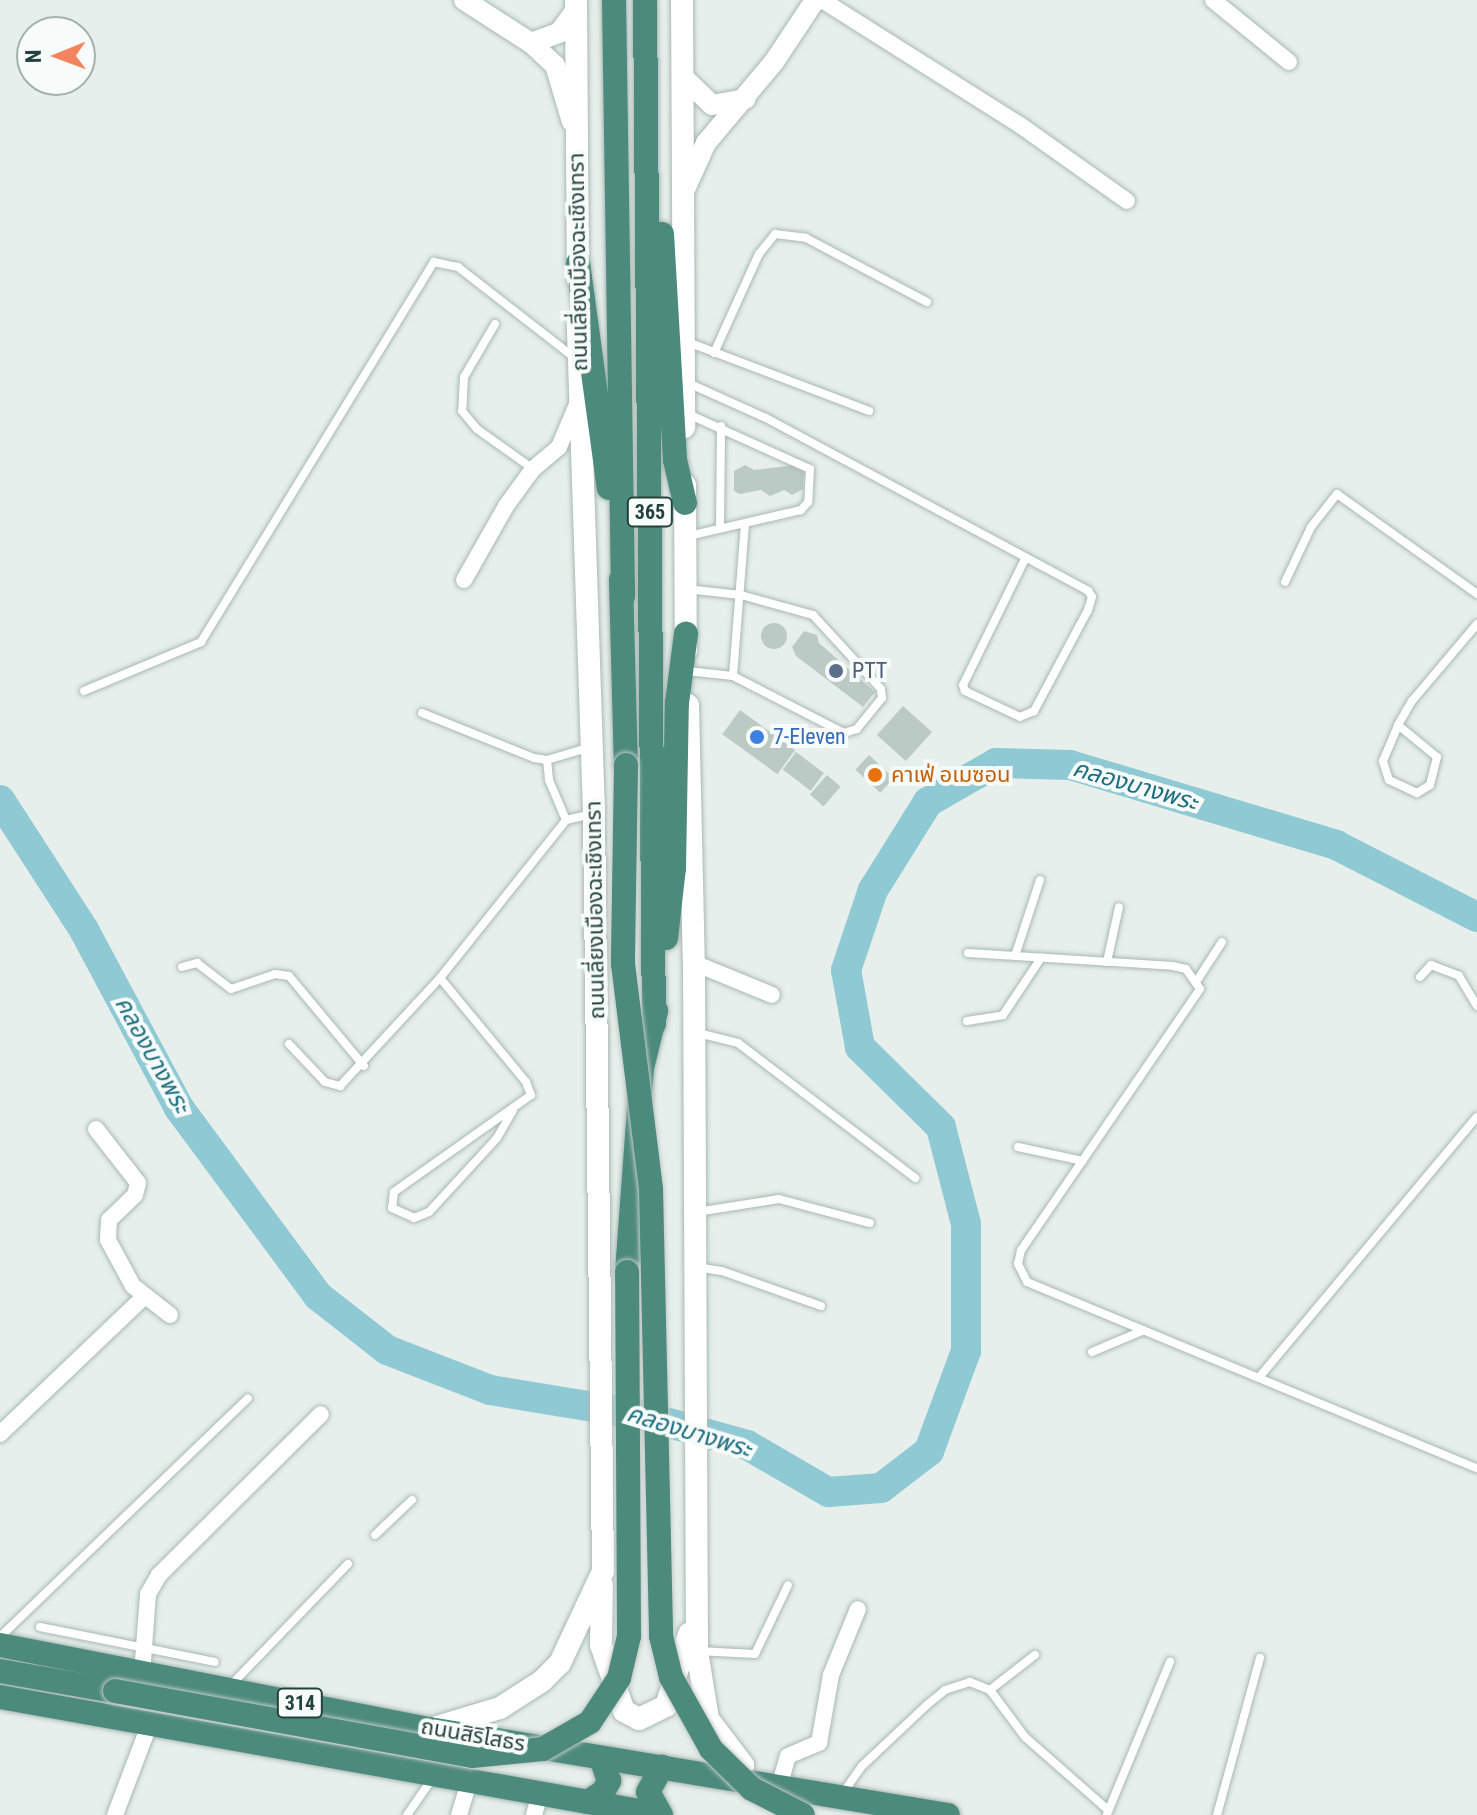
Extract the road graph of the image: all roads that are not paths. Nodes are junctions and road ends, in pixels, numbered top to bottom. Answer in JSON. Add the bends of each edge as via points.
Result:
{"nodes":[{"id":1,"x":464,"y":0,"type":"edge"},
{"id":2,"x":614,"y":0,"type":"edge"},
{"id":3,"x":647,"y":0,"type":"edge"},
{"id":4,"x":682,"y":0,"type":"edge"},
{"id":5,"x":815,"y":0,"type":"edge"},
{"id":6,"x":822,"y":0,"type":"edge"},
{"id":7,"x":1213,"y":0,"type":"edge"},
{"id":8,"x":576,"y":5,"type":"edge"},
{"id":9,"x":531,"y":43,"type":"junction"},
{"id":10,"x":1289,"y":62,"type":"dead end"},
{"id":11,"x":683,"y":77,"type":"junction"},
{"id":12,"x":745,"y":99,"type":"junction"},
{"id":13,"x":578,"y":197,"type":"junction"},
{"id":14,"x":682,"y":197,"type":"junction"},
{"id":15,"x":1127,"y":201,"type":"dead end"},
{"id":16,"x":578,"y":263,"type":"junction"},
{"id":17,"x":927,"y":302,"type":"dead end"},
{"id":18,"x":495,"y":324,"type":"dead end"},
{"id":19,"x":684,"y":341,"type":"junction"},
{"id":20,"x":714,"y":353,"type":"junction"},
{"id":21,"x":579,"y":361,"type":"junction"},
{"id":22,"x":683,"y":382,"type":"junction"},
{"id":23,"x":580,"y":397,"type":"junction"},
{"id":24,"x":869,"y":411,"type":"dead end"},
{"id":25,"x":683,"y":413,"type":"junction"},
{"id":26,"x":721,"y":426,"type":"junction"},
{"id":27,"x":533,"y":469,"type":"junction"},
{"id":28,"x":685,"y":503,"type":"junction"},
{"id":29,"x":745,"y":524,"type":"junction"},
{"id":30,"x":720,"y":528,"type":"junction"},
{"id":31,"x":686,"y":536,"type":"junction"},
{"id":32,"x":1025,"y":559,"type":"junction"},
{"id":33,"x":464,"y":580,"type":"dead end"},
{"id":34,"x":1285,"y":582,"type":"dead end"},
{"id":35,"x":685,"y":589,"type":"junction"},
{"id":36,"x":1477,"y":594,"type":"edge"},
{"id":37,"x":741,"y":595,"type":"junction"},
{"id":38,"x":623,"y":596,"type":"junction"},
{"id":39,"x":1477,"y":624,"type":"edge"},
{"id":40,"x":686,"y":634,"type":"junction"},
{"id":41,"x":687,"y":671,"type":"junction"},
{"id":42,"x":733,"y":676,"type":"junction"},
{"id":43,"x":84,"y":691,"type":"dead end"},
{"id":44,"x":422,"y":713,"type":"dead end"},
{"id":45,"x":1398,"y":725,"type":"junction"},
{"id":46,"x":592,"y":747,"type":"junction"},
{"id":47,"x":547,"y":760,"type":"junction"},
{"id":48,"x":594,"y":813,"type":"junction"},
{"id":49,"x":566,"y":820,"type":"junction"},
{"id":50,"x":1040,"y":880,"type":"dead end"},
{"id":51,"x":1119,"y":907,"type":"dead end"},
{"id":52,"x":1222,"y":942,"type":"dead end"},
{"id":53,"x":968,"y":953,"type":"dead end"},
{"id":54,"x":1015,"y":956,"type":"junction"},
{"id":55,"x":1041,"y":958,"type":"junction"},
{"id":56,"x":1107,"y":962,"type":"junction"},
{"id":57,"x":694,"y":963,"type":"junction"},
{"id":58,"x":182,"y":967,"type":"dead end"},
{"id":59,"x":1420,"y":977,"type":"dead end"},
{"id":60,"x":440,"y":978,"type":"junction"},
{"id":61,"x":1198,"y":979,"type":"junction"},
{"id":62,"x":772,"y":995,"type":"dead end"},
{"id":63,"x":1477,"y":1006,"type":"edge"},
{"id":64,"x":967,"y":1021,"type":"dead end"},
{"id":65,"x":654,"y":1024,"type":"junction"},
{"id":66,"x":694,"y":1032,"type":"junction"},
{"id":67,"x":289,"y":1044,"type":"dead end"},
{"id":68,"x":364,"y":1066,"type":"junction"},
{"id":69,"x":513,"y":1110,"type":"junction"},
{"id":70,"x":1477,"y":1117,"type":"edge"},
{"id":71,"x":96,"y":1129,"type":"dead end"},
{"id":72,"x":1018,"y":1147,"type":"dead end"},
{"id":73,"x":1083,"y":1161,"type":"junction"},
{"id":74,"x":915,"y":1178,"type":"dead end"},
{"id":75,"x":696,"y":1212,"type":"junction"},
{"id":76,"x":870,"y":1223,"type":"dead end"},
{"id":77,"x":696,"y":1267,"type":"junction"},
{"id":78,"x":144,"y":1297,"type":"junction"},
{"id":79,"x":821,"y":1306,"type":"dead end"},
{"id":80,"x":170,"y":1315,"type":"dead end"},
{"id":81,"x":1144,"y":1330,"type":"junction"},
{"id":82,"x":1092,"y":1352,"type":"dead end"},
{"id":83,"x":1261,"y":1375,"type":"junction"},
{"id":84,"x":248,"y":1398,"type":"dead end"},
{"id":85,"x":321,"y":1414,"type":"dead end"},
{"id":86,"x":0,"y":1434,"type":"edge"},
{"id":87,"x":1477,"y":1468,"type":"edge"},
{"id":88,"x":412,"y":1500,"type":"dead end"},
{"id":89,"x":375,"y":1535,"type":"dead end"},
{"id":90,"x":348,"y":1564,"type":"dead end"},
{"id":91,"x":603,"y":1571,"type":"junction"},
{"id":92,"x":788,"y":1585,"type":"dead end"},
{"id":93,"x":698,"y":1590,"type":"junction"},
{"id":94,"x":858,"y":1609,"type":"dead end"},
{"id":95,"x":40,"y":1627,"type":"dead end"},
{"id":96,"x":0,"y":1637,"type":"edge"},
{"id":97,"x":0,"y":1645,"type":"edge"},
{"id":98,"x":143,"y":1647,"type":"junction"},
{"id":99,"x":697,"y":1651,"type":"junction"},
{"id":100,"x":1035,"y":1655,"type":"dead end"},
{"id":101,"x":1260,"y":1658,"type":"dead end"},
{"id":102,"x":215,"y":1662,"type":"dead end"},
{"id":103,"x":1170,"y":1662,"type":"dead end"},
{"id":104,"x":0,"y":1671,"type":"edge"},
{"id":105,"x":142,"y":1674,"type":"junction"},
{"id":106,"x":227,"y":1690,"type":"junction"},
{"id":107,"x":990,"y":1690,"type":"junction"},
{"id":108,"x":0,"y":1697,"type":"edge"},
{"id":109,"x":150,"y":1723,"type":"junction"},
{"id":110,"x":430,"y":1729,"type":"junction"},
{"id":111,"x":601,"y":1758,"type":"junction"},
{"id":112,"x":662,"y":1767,"type":"junction"},
{"id":113,"x":434,"y":1776,"type":"junction"},
{"id":114,"x":469,"y":1782,"type":"junction"},
{"id":115,"x":772,"y":1786,"type":"junction"},
{"id":116,"x":840,"y":1797,"type":"junction"},
{"id":117,"x":588,"y":1802,"type":"junction"},
{"id":118,"x":543,"y":1803,"type":"edge"},
{"id":119,"x":1107,"y":1812,"type":"edge"},
{"id":120,"x":115,"y":1815,"type":"edge"},
{"id":121,"x":407,"y":1815,"type":"edge"},
{"id":122,"x":459,"y":1815,"type":"edge"},
{"id":123,"x":661,"y":1815,"type":"edge"},
{"id":124,"x":803,"y":1815,"type":"edge"},
{"id":125,"x":948,"y":1815,"type":"edge"},
{"id":126,"x":1217,"y":1815,"type":"edge"}],
"edges":[{"from":1,"to":9,"type":"street"},
{"from":2,"to":38,"type":"highway","name":"ถนนเลี่ยงเมืองฉะเชิงเทรา","number":"365"},
{"from":3,"to":28,"type":"highway","via":[[675,460]]},
{"from":3,"to":65,"type":"highway","number":"365"},
{"from":4,"to":11,"type":"main road","number":"365"},
{"from":5,"to":12,"type":"street"},
{"from":6,"to":15,"type":"street","via":[[1020,125]]},
{"from":7,"to":10,"type":"street"},
{"from":8,"to":9,"type":"street","via":[[559,33]]},
{"from":8,"to":13,"type":"main road","name":"ถนนเลี่ยงเมืองฉะเชิงเทรา"},
{"from":9,"to":13,"type":"street","via":[[555,65],[564,87]]},
{"from":11,"to":12,"type":"street","via":[[712,105]]},
{"from":11,"to":14,"type":"main road","number":"365"},
{"from":12,"to":14,"type":"street","via":[[706,143]]},
{"from":13,"to":16,"type":"main road","name":"ถนนเลี่ยงเมืองฉะเชิงเทรา"},
{"from":14,"to":19,"type":"main road","number":"365"},
{"from":16,"to":21,"type":"main road","name":"ถนนเลี่ยงเมืองฉะเชิงเทรา"},
{"from":16,"to":38,"type":"highway"},
{"from":17,"to":20,"type":"lane","via":[[806,238],[775,234],[759,254]]},
{"from":18,"to":27,"type":"lane","via":[[464,377],[462,411],[477,429]]},
{"from":19,"to":20,"type":"lane"},
{"from":19,"to":22,"type":"main road","number":"365"},
{"from":20,"to":24,"type":"lane"},
{"from":21,"to":23,"type":"main road","name":"ถนนเลี่ยงเมืองฉะเชิงเทรา"},
{"from":21,"to":43,"type":"lane","via":[[458,267],[434,262],[201,642]]},
{"from":22,"to":25,"type":"main road","number":"365"},
{"from":22,"to":32,"type":"lane","via":[[720,394]]},
{"from":23,"to":27,"type":"street","via":[[559,447]]},
{"from":23,"to":46,"type":"main road","name":"ถนนเลี่ยงเมืองฉะเชิงเทรา"},
{"from":25,"to":26,"type":"lane"},
{"from":25,"to":28,"type":"main road","number":"365"},
{"from":26,"to":29,"type":"lane","via":[[810,469],[808,502],[801,510]]},
{"from":26,"to":30,"type":"lane"},
{"from":27,"to":33,"type":"street"},
{"from":28,"to":31,"type":"main road","number":"365"},
{"from":29,"to":30,"type":"lane"},
{"from":29,"to":37,"type":"lane"},
{"from":30,"to":31,"type":"lane"},
{"from":31,"to":35,"type":"main road","number":"365"},
{"from":32,"to":32,"type":"lane","via":[[963,685],[965,691],[1020,717],[1034,711],[1092,597]]},
{"from":34,"to":36,"type":"lane","via":[[1311,527],[1337,494]]},
{"from":35,"to":37,"type":"lane"},
{"from":35,"to":40,"type":"main road","number":"365"},
{"from":37,"to":42,"type":"lane"},
{"from":37,"to":42,"type":"lane","via":[[813,615],[881,689],[882,698],[857,729],[844,733]]},
{"from":38,"to":124,"type":"highway","bridge":true,"via":[[623,964],[651,1189],[661,1636],[671,1677],[711,1749],[752,1789]]},
{"from":39,"to":45,"type":"lane"},
{"from":40,"to":41,"type":"main road","number":"365"},
{"from":40,"to":65,"type":"highway","via":[[677,703],[674,868]]},
{"from":41,"to":42,"type":"lane"},
{"from":41,"to":57,"type":"main road","number":"365"},
{"from":44,"to":47,"type":"lane"},
{"from":45,"to":45,"type":"lane","via":[[1437,757],[1436,773],[1424,791],[1406,791],[1384,771]]},
{"from":46,"to":47,"type":"lane"},
{"from":46,"to":48,"type":"main road","name":"ถนนเลี่ยงเมืองฉะเชิงเทรา"},
{"from":47,"to":49,"type":"lane","via":[[549,780]]},
{"from":48,"to":49,"type":"lane"},
{"from":48,"to":91,"type":"main road","name":"ถนนเลี่ยงเมืองฉะเชิงเทรา"},
{"from":49,"to":60,"type":"lane"},
{"from":50,"to":54,"type":"lane"},
{"from":51,"to":56,"type":"lane"},
{"from":52,"to":61,"type":"lane"},
{"from":53,"to":54,"type":"lane"},
{"from":54,"to":55,"type":"lane"},
{"from":55,"to":56,"type":"lane"},
{"from":55,"to":64,"type":"lane","via":[[1003,1015]]},
{"from":56,"to":61,"type":"lane","via":[[1173,966]]},
{"from":57,"to":62,"type":"street"},
{"from":57,"to":66,"type":"main road","number":"365"},
{"from":58,"to":68,"type":"lane","via":[[197,963],[231,989],[275,974],[289,976]]},
{"from":59,"to":63,"type":"lane","via":[[1438,965],[1459,976]]},
{"from":60,"to":68,"type":"lane"},
{"from":60,"to":69,"type":"lane","via":[[530,1089],[527,1100]]},
{"from":61,"to":73,"type":"lane","via":[[1197,1000]]},
{"from":65,"to":104,"type":"highway","bridge":true,"via":[[642,1068],[627,1272],[629,1636],[619,1678],[590,1722],[543,1749],[472,1756]]},
{"from":66,"to":74,"type":"lane","via":[[738,1043]]},
{"from":66,"to":75,"type":"main road","number":"365"},
{"from":67,"to":68,"type":"lane","via":[[334,1086]]},
{"from":69,"to":69,"type":"lane","via":[[497,1138],[429,1212],[414,1218],[392,1208],[394,1192],[471,1134]]},
{"from":70,"to":83,"type":"lane"},
{"from":71,"to":78,"type":"street","via":[[138,1183],[135,1195],[116,1210],[106,1228],[121,1269]]},
{"from":72,"to":73,"type":"lane"},
{"from":73,"to":81,"type":"lane","via":[[1021,1250],[1021,1275],[1037,1288]]},
{"from":75,"to":76,"type":"lane","via":[[779,1199]]},
{"from":75,"to":77,"type":"main road","number":"365"},
{"from":77,"to":79,"type":"lane"},
{"from":77,"to":93,"type":"main road","number":"365"},
{"from":78,"to":80,"type":"street"},
{"from":78,"to":86,"type":"street"},
{"from":81,"to":82,"type":"lane"},
{"from":81,"to":83,"type":"lane"},
{"from":83,"to":87,"type":"lane"},
{"from":84,"to":96,"type":"lane"},
{"from":85,"to":98,"type":"street","via":[[159,1575],[148,1594]]},
{"from":88,"to":89,"type":"lane"},
{"from":90,"to":106,"type":"lane"},
{"from":91,"to":93,"type":"main road","via":[[601,1645],[609,1679],[624,1711],[639,1719],[666,1706],[674,1692]]},
{"from":91,"to":110,"type":"main road","name":"ถนนเลี่ยงเมืองฉะเชิงเทรา","via":[[566,1652],[542,1681],[500,1708]]},
{"from":92,"to":99,"type":"lane","via":[[755,1654]]},
{"from":93,"to":99,"type":"main road","number":"365"},
{"from":94,"to":115,"type":"street","via":[[831,1675],[819,1743],[788,1756]]},
{"from":95,"to":98,"type":"lane"},
{"from":97,"to":105,"type":"highway","name":"ถนนสิริโสธร","number":"314"},
{"from":98,"to":102,"type":"lane"},
{"from":98,"to":105,"type":"street"},
{"from":99,"to":115,"type":"main road","number":"365","via":[[708,1719],[732,1755]]},
{"from":100,"to":107,"type":"lane"},
{"from":101,"to":126,"type":"lane"},
{"from":103,"to":119,"type":"lane"},
{"from":105,"to":106,"type":"highway","name":"ถนนสิริโสธร","number":"314"},
{"from":106,"to":110,"type":"highway","name":"ถนนสิริโสธร","number":"314"},
{"from":107,"to":116,"type":"lane","via":[[970,1682],[945,1690],[862,1766]]},
{"from":107,"to":119,"type":"lane","via":[[1025,1737]]},
{"from":108,"to":109,"type":"highway","number":"314"},
{"from":109,"to":113,"type":"highway","number":"314"},
{"from":109,"to":120,"type":"street"},
{"from":110,"to":111,"type":"highway","name":"ถนนสิริโสธร","number":"314"},
{"from":111,"to":112,"type":"highway","name":"ถนนสิริโสธร","number":"314"},
{"from":111,"to":117,"type":"highway","via":[[609,1781]]},
{"from":112,"to":115,"type":"highway","name":"ถนนสิริโสธร","number":"314"},
{"from":112,"to":123,"type":"highway","number":"314","via":[[648,1792]]},
{"from":113,"to":114,"type":"highway","number":"314"},
{"from":113,"to":121,"type":"lane"},
{"from":114,"to":118,"type":"highway","number":"314"},
{"from":114,"to":122,"type":"street"},
{"from":115,"to":116,"type":"highway","name":"ถนนสิริโสธร","number":"314"},
{"from":116,"to":125,"type":"highway","name":"ถนนสิริโสธร","number":"314"},
{"from":117,"to":118,"type":"highway","number":"314"},
{"from":117,"to":123,"type":"highway","number":"314"}]}
